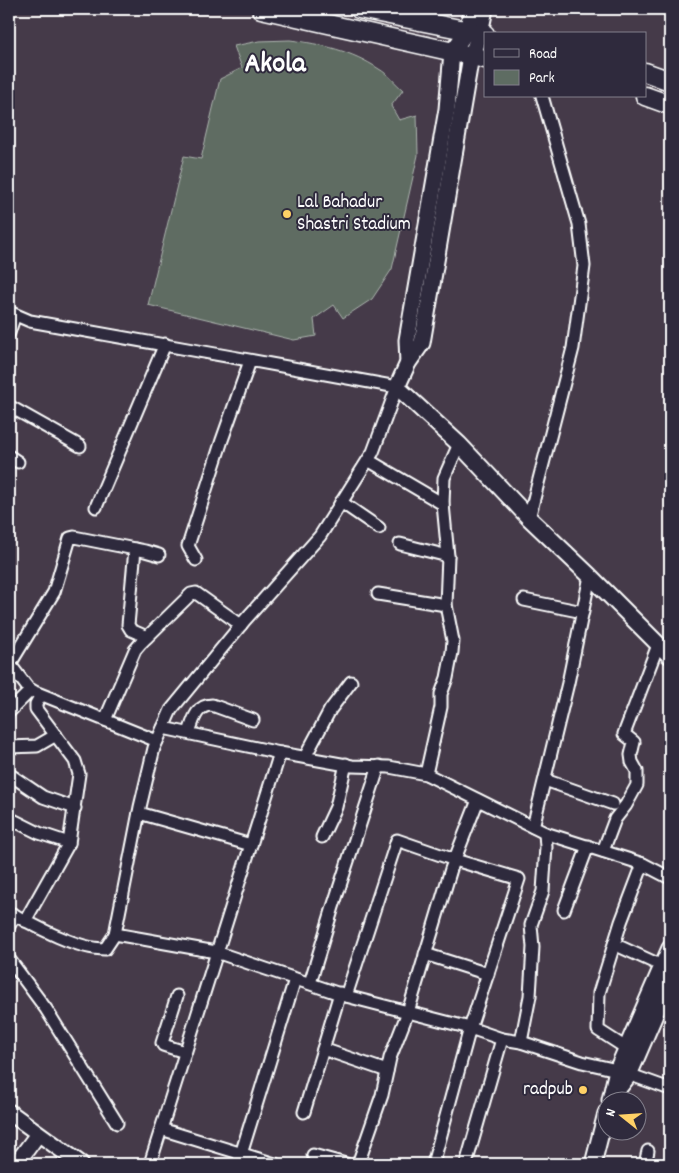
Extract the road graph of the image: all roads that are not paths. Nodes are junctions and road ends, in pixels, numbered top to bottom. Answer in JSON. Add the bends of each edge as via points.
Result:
{"nodes":[{"id":1,"x":261,"y":9,"type":"edge"},
{"id":2,"x":359,"y":9,"type":"edge"},
{"id":3,"x":472,"y":9,"type":"edge"},
{"id":4,"x":485,"y":9,"type":"edge"},
{"id":5,"x":428,"y":16,"type":"edge"},
{"id":6,"x":478,"y":33,"type":"edge"},
{"id":7,"x":452,"y":52,"type":"junction"},
{"id":8,"x":478,"y":58,"type":"edge"},
{"id":9,"x":646,"y":72,"type":"edge"},
{"id":10,"x":670,"y":81,"type":"edge"},
{"id":11,"x":646,"y":96,"type":"edge"},
{"id":12,"x":543,"y":98,"type":"edge"},
{"id":13,"x":670,"y":105,"type":"edge"},
{"id":14,"x":441,"y":189,"type":"junction"},
{"id":15,"x":12,"y":313,"type":"edge"},
{"id":16,"x":9,"y":333,"type":"edge"},
{"id":17,"x":164,"y":344,"type":"junction"},
{"id":18,"x":250,"y":361,"type":"junction"},
{"id":19,"x":397,"y":387,"type":"junction"},
{"id":20,"x":9,"y":406,"type":"edge"},
{"id":21,"x":458,"y":444,"type":"junction"},
{"id":22,"x":80,"y":446,"type":"dead end"},
{"id":23,"x":368,"y":460,"type":"junction"},
{"id":24,"x":341,"y":502,"type":"junction"},
{"id":25,"x":443,"y":504,"type":"junction"},
{"id":26,"x":96,"y":507,"type":"dead end"},
{"id":27,"x":529,"y":518,"type":"junction"},
{"id":28,"x":379,"y":528,"type":"dead end"},
{"id":29,"x":400,"y":544,"type":"dead end"},
{"id":30,"x":135,"y":549,"type":"junction"},
{"id":31,"x":159,"y":556,"type":"dead end"},
{"id":32,"x":448,"y":556,"type":"junction"},
{"id":33,"x":196,"y":560,"type":"dead end"},
{"id":34,"x":590,"y":576,"type":"junction"},
{"id":35,"x":378,"y":594,"type":"dead end"},
{"id":36,"x":524,"y":600,"type":"dead end"},
{"id":37,"x":446,"y":605,"type":"junction"},
{"id":38,"x":584,"y":612,"type":"junction"},
{"id":39,"x":241,"y":625,"type":"junction"},
{"id":40,"x":147,"y":637,"type":"junction"},
{"id":41,"x":658,"y":645,"type":"junction"},
{"id":42,"x":670,"y":656,"type":"edge"},
{"id":43,"x":9,"y":664,"type":"edge"},
{"id":44,"x":351,"y":682,"type":"dead end"},
{"id":45,"x":36,"y":693,"type":"junction"},
{"id":46,"x":9,"y":712,"type":"edge"},
{"id":47,"x":105,"y":720,"type":"junction"},
{"id":48,"x":252,"y":720,"type":"dead end"},
{"id":49,"x":163,"y":728,"type":"junction"},
{"id":50,"x":189,"y":733,"type":"junction"},
{"id":51,"x":56,"y":735,"type":"junction"},
{"id":52,"x":157,"y":741,"type":"junction"},
{"id":53,"x":9,"y":747,"type":"edge"},
{"id":54,"x":280,"y":754,"type":"junction"},
{"id":55,"x":305,"y":758,"type":"junction"},
{"id":56,"x":346,"y":764,"type":"junction"},
{"id":57,"x":379,"y":766,"type":"junction"},
{"id":58,"x":9,"y":774,"type":"edge"},
{"id":59,"x":426,"y":774,"type":"junction"},
{"id":60,"x":545,"y":780,"type":"junction"},
{"id":61,"x":478,"y":800,"type":"junction"},
{"id":62,"x":613,"y":804,"type":"dead end"},
{"id":63,"x":75,"y":808,"type":"junction"},
{"id":64,"x":139,"y":813,"type":"junction"},
{"id":65,"x":9,"y":818,"type":"edge"},
{"id":66,"x":532,"y":827,"type":"junction"},
{"id":67,"x":545,"y":833,"type":"junction"},
{"id":68,"x":322,"y":837,"type":"dead end"},
{"id":69,"x":69,"y":843,"type":"junction"},
{"id":70,"x":251,"y":845,"type":"junction"},
{"id":71,"x":588,"y":846,"type":"junction"},
{"id":72,"x":603,"y":851,"type":"junction"},
{"id":73,"x":455,"y":860,"type":"junction"},
{"id":74,"x":643,"y":864,"type":"junction"},
{"id":75,"x":670,"y":878,"type":"edge"},
{"id":76,"x":564,"y":910,"type":"dead end"},
{"id":77,"x":16,"y":916,"type":"edge"},
{"id":78,"x":9,"y":926,"type":"edge"},
{"id":79,"x":116,"y":934,"type":"junction"},
{"id":80,"x":614,"y":944,"type":"junction"},
{"id":81,"x":670,"y":948,"type":"edge"},
{"id":82,"x":216,"y":952,"type":"junction"},
{"id":83,"x":425,"y":954,"type":"junction"},
{"id":84,"x":9,"y":960,"type":"edge"},
{"id":85,"x":662,"y":966,"type":"junction"},
{"id":86,"x":488,"y":974,"type":"junction"},
{"id":87,"x":295,"y":978,"type":"junction"},
{"id":88,"x":670,"y":980,"type":"edge"},
{"id":89,"x":310,"y":983,"type":"junction"},
{"id":90,"x":343,"y":995,"type":"junction"},
{"id":91,"x":176,"y":996,"type":"dead end"},
{"id":92,"x":408,"y":1012,"type":"junction"},
{"id":93,"x":470,"y":1028,"type":"junction"},
{"id":94,"x":502,"y":1038,"type":"junction"},
{"id":95,"x":521,"y":1042,"type":"junction"},
{"id":96,"x":626,"y":1048,"type":"junction"},
{"id":97,"x":323,"y":1049,"type":"junction"},
{"id":98,"x":185,"y":1052,"type":"junction"},
{"id":99,"x":387,"y":1071,"type":"junction"},
{"id":100,"x":623,"y":1072,"type":"junction"},
{"id":101,"x":670,"y":1088,"type":"edge"},
{"id":102,"x":615,"y":1090,"type":"edge"},
{"id":103,"x":9,"y":1112,"type":"edge"},
{"id":104,"x":304,"y":1112,"type":"dead end"},
{"id":105,"x":117,"y":1123,"type":"dead end"},
{"id":106,"x":161,"y":1128,"type":"junction"},
{"id":107,"x":38,"y":1134,"type":"junction"},
{"id":108,"x":599,"y":1140,"type":"edge"},
{"id":109,"x":648,"y":1151,"type":"dead end"},
{"id":110,"x":242,"y":1153,"type":"junction"},
{"id":111,"x":313,"y":1155,"type":"dead end"},
{"id":112,"x":16,"y":1164,"type":"edge"},
{"id":113,"x":80,"y":1164,"type":"edge"},
{"id":114,"x":150,"y":1164,"type":"edge"},
{"id":115,"x":238,"y":1164,"type":"edge"},
{"id":116,"x":275,"y":1164,"type":"edge"},
{"id":117,"x":346,"y":1164,"type":"edge"},
{"id":118,"x":358,"y":1164,"type":"edge"},
{"id":119,"x":432,"y":1164,"type":"edge"},
{"id":120,"x":466,"y":1164,"type":"edge"},
{"id":121,"x":593,"y":1164,"type":"edge"},
{"id":122,"x":645,"y":1164,"type":"edge"}],
"edges":[{"from":1,"to":7,"type":"highway"},
{"from":2,"to":5,"type":"highway"},
{"from":3,"to":6,"type":"main road"},
{"from":4,"to":6,"type":"main road"},
{"from":5,"to":6,"type":"highway"},
{"from":6,"to":7,"type":"main road"},
{"from":6,"to":8,"type":"main road"},
{"from":7,"to":8,"type":"highway"},
{"from":7,"to":14,"type":"main road"},
{"from":8,"to":14,"type":"main road"},
{"from":9,"to":10,"type":"highway"},
{"from":11,"to":13,"type":"highway"},
{"from":12,"to":27,"type":"street","via":[[579,224],[584,266],[573,348]]},
{"from":14,"to":19,"type":"main road","via":[[422,342]]},
{"from":15,"to":16,"type":"street"},
{"from":15,"to":17,"type":"street","via":[[30,321]]},
{"from":17,"to":18,"type":"street"},
{"from":17,"to":26,"type":"street"},
{"from":18,"to":19,"type":"street"},
{"from":18,"to":33,"type":"street","via":[[188,546]]},
{"from":19,"to":21,"type":"main road"},
{"from":19,"to":23,"type":"street"},
{"from":20,"to":22,"type":"street"},
{"from":21,"to":25,"type":"street","via":[[444,478]]},
{"from":21,"to":27,"type":"main road"},
{"from":23,"to":24,"type":"street"},
{"from":23,"to":25,"type":"street"},
{"from":24,"to":28,"type":"street"},
{"from":24,"to":39,"type":"street","via":[[320,536]]},
{"from":25,"to":32,"type":"street"},
{"from":27,"to":34,"type":"main road"},
{"from":29,"to":32,"type":"street"},
{"from":30,"to":31,"type":"street"},
{"from":30,"to":40,"type":"street","via":[[128,625],[131,630]]},
{"from":30,"to":43,"type":"street","via":[[70,538],[54,592]]},
{"from":32,"to":37,"type":"street"},
{"from":34,"to":38,"type":"street"},
{"from":34,"to":41,"type":"main road"},
{"from":35,"to":37,"type":"street"},
{"from":36,"to":38,"type":"street"},
{"from":37,"to":59,"type":"street","via":[[452,652]]},
{"from":38,"to":60,"type":"street"},
{"from":39,"to":40,"type":"street","via":[[193,593]]},
{"from":39,"to":49,"type":"street","via":[[171,710]]},
{"from":40,"to":47,"type":"street","via":[[135,650]]},
{"from":41,"to":42,"type":"main road"},
{"from":41,"to":72,"type":"street","via":[[624,734],[634,742],[631,755],[637,771],[637,786],[614,819]]},
{"from":43,"to":45,"type":"street"},
{"from":44,"to":55,"type":"street","via":[[330,710]]},
{"from":45,"to":46,"type":"street"},
{"from":45,"to":47,"type":"street"},
{"from":45,"to":51,"type":"street","via":[[36,709]]},
{"from":47,"to":52,"type":"street"},
{"from":48,"to":50,"type":"street","via":[[206,705],[196,714]]},
{"from":49,"to":50,"type":"street"},
{"from":49,"to":52,"type":"street"},
{"from":50,"to":54,"type":"street"},
{"from":51,"to":53,"type":"street","via":[[41,745]]},
{"from":51,"to":63,"type":"street","via":[[78,767]]},
{"from":52,"to":64,"type":"street"},
{"from":54,"to":55,"type":"street"},
{"from":54,"to":70,"type":"street"},
{"from":55,"to":56,"type":"street"},
{"from":56,"to":57,"type":"street"},
{"from":56,"to":68,"type":"street","via":[[336,807]]},
{"from":57,"to":59,"type":"street"},
{"from":57,"to":89,"type":"street"},
{"from":58,"to":63,"type":"street","via":[[43,797]]},
{"from":59,"to":61,"type":"street"},
{"from":60,"to":62,"type":"street"},
{"from":60,"to":66,"type":"street"},
{"from":61,"to":66,"type":"street"},
{"from":61,"to":73,"type":"street"},
{"from":63,"to":69,"type":"street"},
{"from":64,"to":70,"type":"street"},
{"from":64,"to":79,"type":"street"},
{"from":65,"to":69,"type":"street"},
{"from":66,"to":67,"type":"street"},
{"from":67,"to":71,"type":"street"},
{"from":67,"to":95,"type":"street","via":[[543,891],[531,926],[530,996]]},
{"from":69,"to":77,"type":"street"},
{"from":70,"to":82,"type":"street"},
{"from":71,"to":72,"type":"street"},
{"from":71,"to":76,"type":"street"},
{"from":72,"to":74,"type":"street"},
{"from":73,"to":83,"type":"street"},
{"from":73,"to":86,"type":"street","via":[[519,878]]},
{"from":73,"to":90,"type":"street","via":[[397,840]]},
{"from":74,"to":75,"type":"street"},
{"from":74,"to":80,"type":"street"},
{"from":77,"to":78,"type":"street"},
{"from":77,"to":79,"type":"street","via":[[38,928],[95,949],[105,949]]},
{"from":79,"to":82,"type":"street"},
{"from":80,"to":85,"type":"street"},
{"from":80,"to":96,"type":"street","via":[[599,993],[598,1030]]},
{"from":81,"to":85,"type":"main road"},
{"from":82,"to":87,"type":"street"},
{"from":82,"to":98,"type":"street"},
{"from":83,"to":86,"type":"street"},
{"from":83,"to":92,"type":"street"},
{"from":84,"to":105,"type":"street","via":[[46,1009]]},
{"from":85,"to":96,"type":"main road"},
{"from":86,"to":93,"type":"street"},
{"from":87,"to":89,"type":"street"},
{"from":87,"to":110,"type":"street"},
{"from":88,"to":100,"type":"main road"},
{"from":89,"to":90,"type":"street"},
{"from":90,"to":92,"type":"street"},
{"from":90,"to":97,"type":"street"},
{"from":91,"to":98,"type":"street","via":[[162,1043]]},
{"from":92,"to":93,"type":"street"},
{"from":92,"to":99,"type":"street"},
{"from":93,"to":94,"type":"street"},
{"from":93,"to":119,"type":"street"},
{"from":94,"to":95,"type":"street"},
{"from":94,"to":120,"type":"street"},
{"from":95,"to":100,"type":"street"},
{"from":96,"to":100,"type":"main road"},
{"from":97,"to":99,"type":"street"},
{"from":97,"to":104,"type":"street"},
{"from":98,"to":106,"type":"street"},
{"from":99,"to":118,"type":"street"},
{"from":100,"to":101,"type":"street"},
{"from":100,"to":102,"type":"main road"},
{"from":103,"to":107,"type":"main road"},
{"from":106,"to":110,"type":"street"},
{"from":106,"to":114,"type":"street"},
{"from":107,"to":112,"type":"main road"},
{"from":107,"to":113,"type":"main road"},
{"from":108,"to":121,"type":"main road"},
{"from":109,"to":122,"type":"street"},
{"from":110,"to":115,"type":"street"},
{"from":110,"to":116,"type":"street"},
{"from":111,"to":117,"type":"street"}]}
